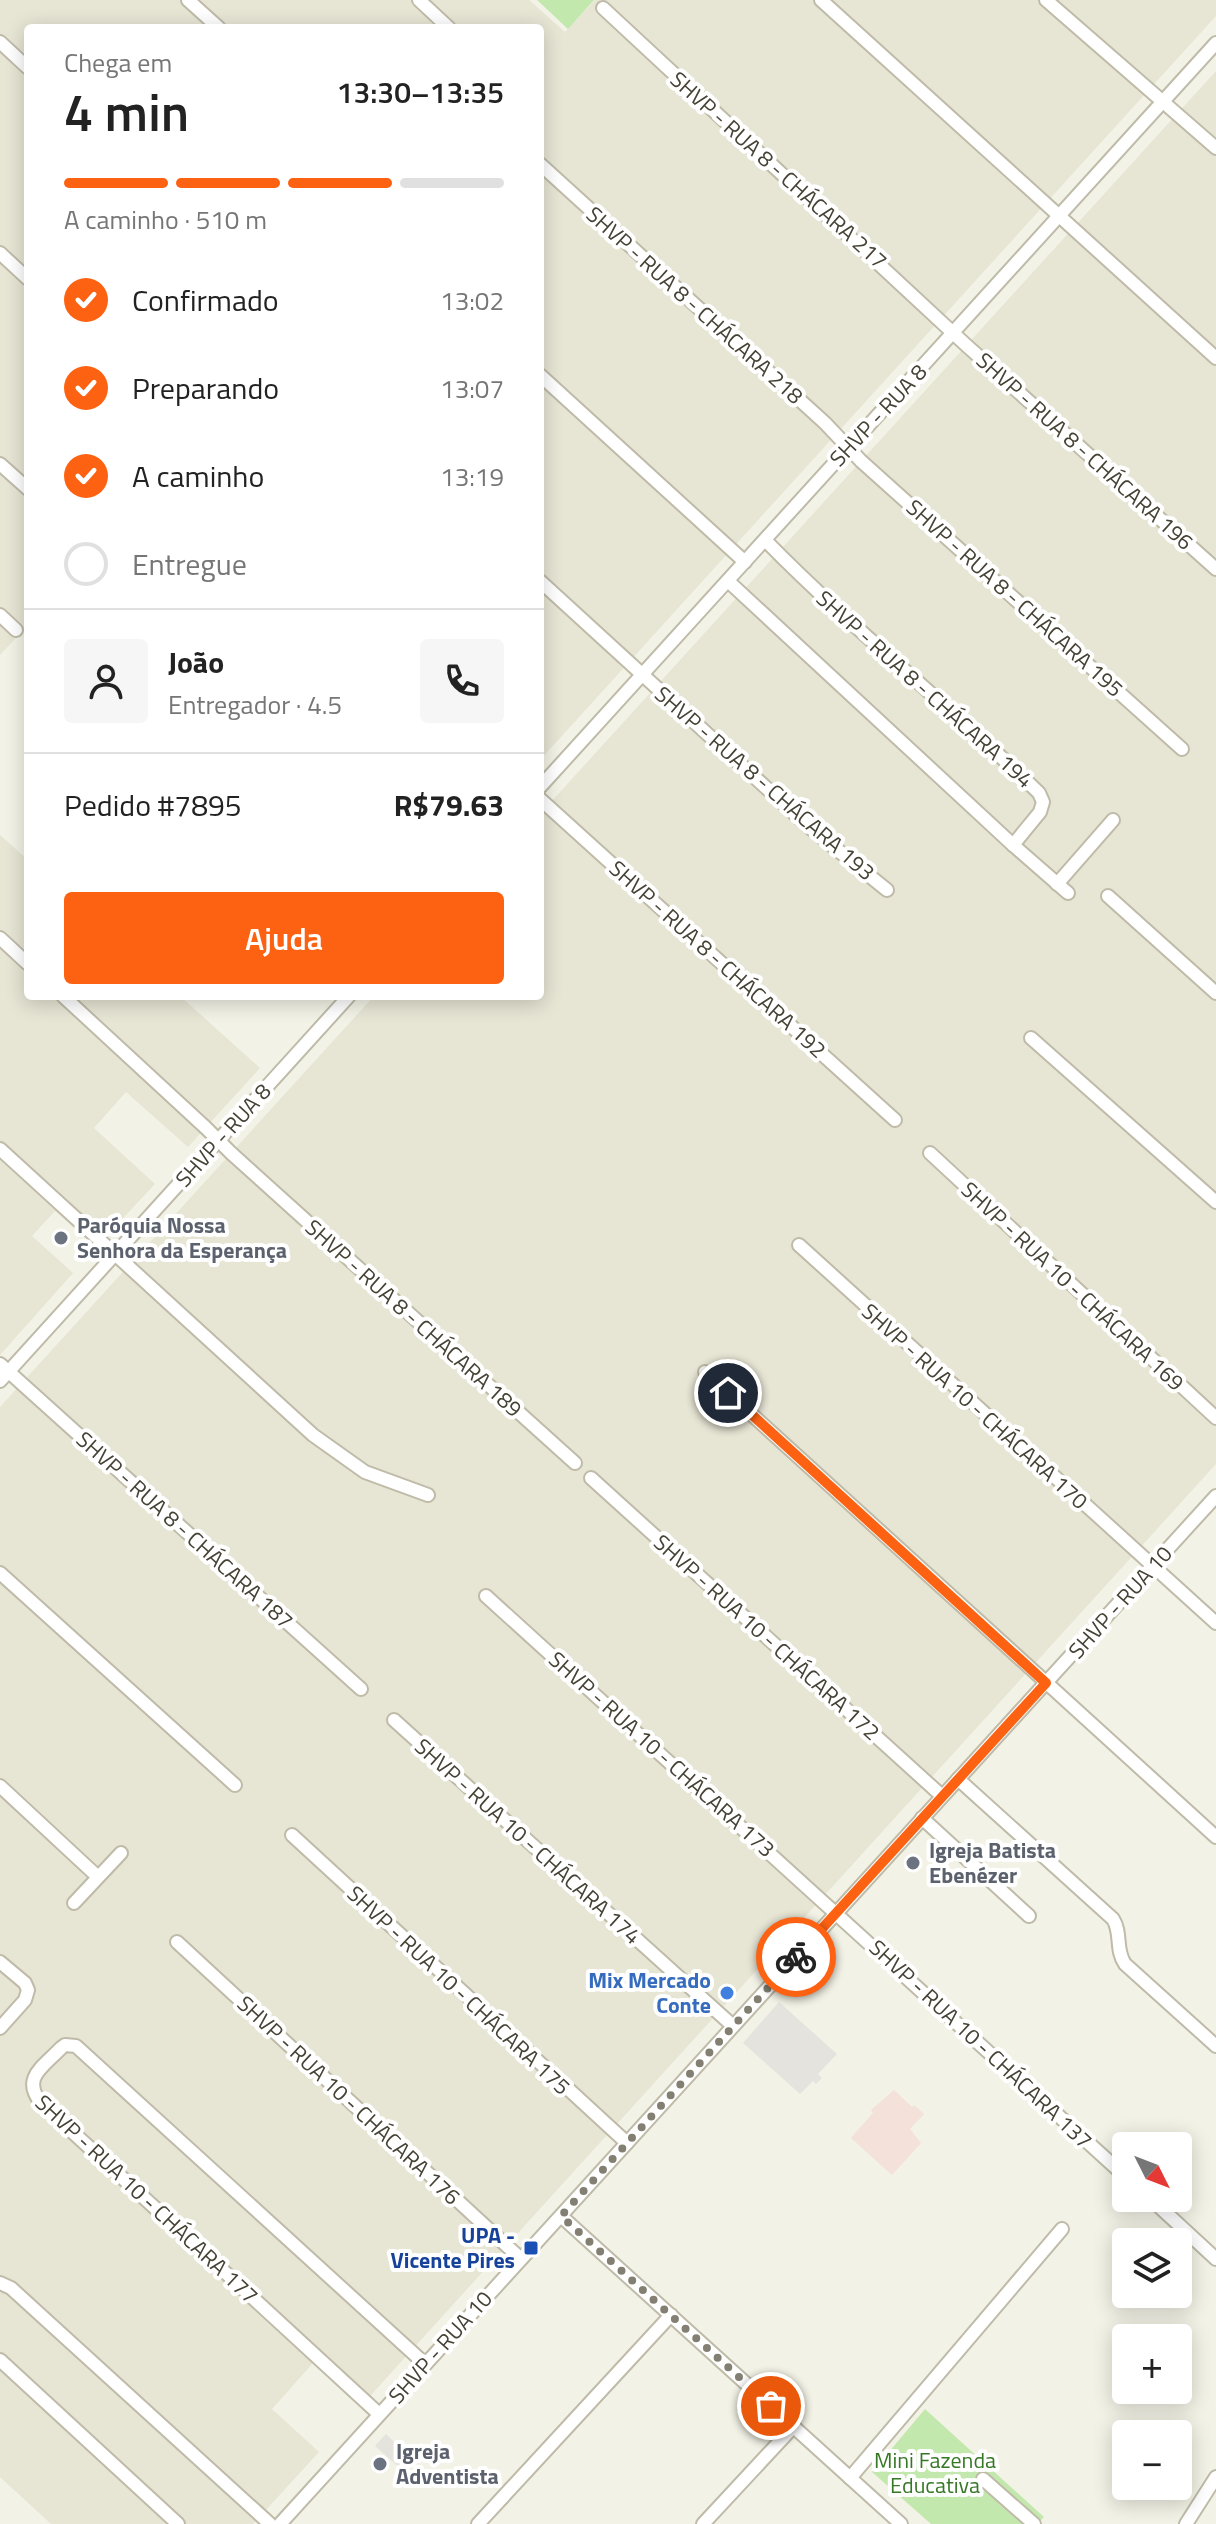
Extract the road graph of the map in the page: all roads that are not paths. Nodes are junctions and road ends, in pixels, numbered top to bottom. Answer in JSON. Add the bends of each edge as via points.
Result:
{"nodes":[{"id":1,"x":188,"y":0,"type":"edge"},
{"id":2,"x":419,"y":0,"type":"edge"},
{"id":3,"x":821,"y":0,"type":"edge"},
{"id":4,"x":1046,"y":0,"type":"edge"},
{"id":5,"x":603,"y":8,"type":"dead end"},
{"id":6,"x":215,"y":24,"type":"edge"},
{"id":7,"x":445,"y":24,"type":"edge"},
{"id":8,"x":0,"y":42,"type":"edge"},
{"id":9,"x":1216,"y":43,"type":"edge"},
{"id":10,"x":24,"y":64,"type":"edge"},
{"id":11,"x":1164,"y":100,"type":"junction"},
{"id":12,"x":1216,"y":148,"type":"edge"},
{"id":13,"x":544,"y":168,"type":"edge"},
{"id":14,"x":1060,"y":216,"type":"junction"},
{"id":15,"x":0,"y":253,"type":"edge"},
{"id":16,"x":24,"y":275,"type":"edge"},
{"id":17,"x":954,"y":333,"type":"junction"},
{"id":18,"x":1216,"y":358,"type":"edge"},
{"id":19,"x":544,"y":379,"type":"edge"},
{"id":20,"x":849,"y":446,"type":"junction"},
{"id":21,"x":0,"y":464,"type":"edge"},
{"id":22,"x":24,"y":485,"type":"edge"},
{"id":23,"x":765,"y":540,"type":"junction"},
{"id":24,"x":745,"y":562,"type":"junction"},
{"id":25,"x":1216,"y":569,"type":"edge"},
{"id":26,"x":728,"y":581,"type":"junction"},
{"id":27,"x":544,"y":585,"type":"edge"},
{"id":28,"x":0,"y":615,"type":"edge"},
{"id":29,"x":16,"y":630,"type":"dead end"},
{"id":30,"x":643,"y":676,"type":"junction"},
{"id":31,"x":1182,"y":749,"type":"dead end"},
{"id":32,"x":544,"y":783,"type":"edge"},
{"id":33,"x":544,"y":803,"type":"edge"},
{"id":34,"x":1113,"y":820,"type":"dead end"},
{"id":35,"x":1013,"y":845,"type":"junction"},
{"id":36,"x":1057,"y":884,"type":"junction"},
{"id":37,"x":887,"y":890,"type":"dead end"},
{"id":38,"x":1068,"y":893,"type":"dead end"},
{"id":39,"x":1108,"y":896,"type":"dead end"},
{"id":40,"x":0,"y":938,"type":"edge"},
{"id":41,"x":24,"y":960,"type":"edge"},
{"id":42,"x":1216,"y":993,"type":"edge"},
{"id":43,"x":67,"y":1000,"type":"edge"},
{"id":44,"x":345,"y":1000,"type":"edge"},
{"id":45,"x":1031,"y":1038,"type":"dead end"},
{"id":46,"x":895,"y":1120,"type":"dead end"},
{"id":47,"x":219,"y":1140,"type":"junction"},
{"id":48,"x":0,"y":1149,"type":"edge"},
{"id":49,"x":930,"y":1153,"type":"dead end"},
{"id":50,"x":1216,"y":1202,"type":"edge"},
{"id":51,"x":799,"y":1245,"type":"dead end"},
{"id":52,"x":117,"y":1254,"type":"junction"},
{"id":53,"x":3,"y":1372,"type":"edge"},
{"id":54,"x":705,"y":1372,"type":"dead end"},
{"id":55,"x":1216,"y":1418,"type":"edge"},
{"id":56,"x":575,"y":1463,"type":"dead end"},
{"id":57,"x":591,"y":1478,"type":"dead end"},
{"id":58,"x":428,"y":1495,"type":"dead end"},
{"id":59,"x":1216,"y":1496,"type":"edge"},
{"id":60,"x":1153,"y":1566,"type":"junction"},
{"id":61,"x":0,"y":1573,"type":"edge"},
{"id":62,"x":486,"y":1596,"type":"dead end"},
{"id":63,"x":1216,"y":1623,"type":"edge"},
{"id":64,"x":1046,"y":1683,"type":"junction"},
{"id":65,"x":361,"y":1689,"type":"dead end"},
{"id":66,"x":394,"y":1720,"type":"dead end"},
{"id":67,"x":958,"y":1779,"type":"junction"},
{"id":68,"x":235,"y":1785,"type":"dead end"},
{"id":69,"x":0,"y":1786,"type":"edge"},
{"id":70,"x":942,"y":1796,"type":"junction"},
{"id":71,"x":922,"y":1818,"type":"junction"},
{"id":72,"x":292,"y":1835,"type":"dead end"},
{"id":73,"x":1216,"y":1837,"type":"edge"},
{"id":74,"x":121,"y":1853,"type":"dead end"},
{"id":75,"x":98,"y":1877,"type":"junction"},
{"id":76,"x":74,"y":1903,"type":"dead end"},
{"id":77,"x":837,"y":1912,"type":"junction"},
{"id":78,"x":1029,"y":1916,"type":"dead end"},
{"id":79,"x":177,"y":1942,"type":"dead end"},
{"id":80,"x":0,"y":1962,"type":"edge"},
{"id":81,"x":733,"y":2026,"type":"junction"},
{"id":82,"x":0,"y":2028,"type":"edge"},
{"id":83,"x":1216,"y":2046,"type":"edge"},
{"id":84,"x":627,"y":2143,"type":"junction"},
{"id":85,"x":1112,"y":2164,"type":"edge"},
{"id":86,"x":1165,"y":2212,"type":"edge"},
{"id":87,"x":561,"y":2216,"type":"junction"},
{"id":88,"x":1062,"y":2229,"type":"dead end"},
{"id":89,"x":521,"y":2259,"type":"junction"},
{"id":90,"x":1216,"y":2259,"type":"edge"},
{"id":91,"x":0,"y":2283,"type":"edge"},
{"id":92,"x":671,"y":2315,"type":"junction"},
{"id":93,"x":0,"y":2360,"type":"edge"},
{"id":94,"x":424,"y":2363,"type":"junction"},
{"id":95,"x":379,"y":2414,"type":"junction"},
{"id":96,"x":794,"y":2426,"type":"junction"},
{"id":97,"x":1216,"y":2477,"type":"edge"},
{"id":98,"x":850,"y":2478,"type":"junction"},
{"id":99,"x":983,"y":2479,"type":"dead end"},
{"id":100,"x":178,"y":2524,"type":"edge"},
{"id":101,"x":270,"y":2524,"type":"edge"},
{"id":102,"x":280,"y":2524,"type":"edge"},
{"id":103,"x":478,"y":2524,"type":"edge"},
{"id":104,"x":703,"y":2524,"type":"edge"},
{"id":105,"x":901,"y":2524,"type":"edge"},
{"id":106,"x":1034,"y":2524,"type":"edge"},
{"id":107,"x":1186,"y":2524,"type":"edge"}],
"edges":[{"from":1,"to":6,"type":"street"},
{"from":2,"to":7,"type":"street"},
{"from":3,"to":14,"type":"street"},
{"from":4,"to":11,"type":"street"},
{"from":5,"to":17,"type":"street","name":"SHVP - RUA 8 - CHÁCARA 217"},
{"from":8,"to":10,"type":"street"},
{"from":9,"to":11,"type":"street","name":"SHVP - RUA 8"},
{"from":11,"to":12,"type":"street"},
{"from":11,"to":14,"type":"street","name":"SHVP - RUA 8"},
{"from":13,"to":20,"type":"street","name":"SHVP - RUA 8 - CHÁCARA 218"},
{"from":14,"to":17,"type":"street","name":"SHVP - RUA 8"},
{"from":14,"to":18,"type":"street"},
{"from":15,"to":16,"type":"street"},
{"from":17,"to":20,"type":"street","name":"SHVP - RUA 8"},
{"from":17,"to":25,"type":"street","name":"SHVP - RUA 8 - CHÁCARA 196"},
{"from":19,"to":24,"type":"street"},
{"from":20,"to":23,"type":"street","name":"SHVP - RUA 8"},
{"from":20,"to":31,"type":"street","name":"SHVP - RUA 8 - CHÁCARA 195"},
{"from":21,"to":22,"type":"street"},
{"from":23,"to":24,"type":"street","name":"SHVP - RUA 8"},
{"from":23,"to":35,"type":"street","name":"SHVP - RUA 8 - CHÁCARA 194","via":[[868,641],[1039,793],[1043,806]]},
{"from":24,"to":26,"type":"street","name":"SHVP - RUA 8"},
{"from":26,"to":30,"type":"street","name":"SHVP - RUA 8"},
{"from":26,"to":35,"type":"street"},
{"from":27,"to":30,"type":"street","name":"SHVP - RUA 8 - CHÁCARA 193"},
{"from":28,"to":29,"type":"street"},
{"from":30,"to":32,"type":"street","name":"SHVP - RUA 8"},
{"from":30,"to":37,"type":"street","name":"SHVP - RUA 8 - CHÁCARA 193"},
{"from":33,"to":46,"type":"street","name":"SHVP - RUA 8 - CHÁCARA 192"},
{"from":34,"to":36,"type":"street"},
{"from":35,"to":36,"type":"street"},
{"from":36,"to":38,"type":"street"},
{"from":39,"to":42,"type":"street"},
{"from":40,"to":41,"type":"street"},
{"from":43,"to":47,"type":"street","name":"SHVP - RUA 8 - CHÁCARA 189"},
{"from":44,"to":47,"type":"street","name":"SHVP - RUA 8"},
{"from":45,"to":50,"type":"street"},
{"from":47,"to":52,"type":"street","name":"SHVP - RUA 8"},
{"from":47,"to":56,"type":"street","name":"SHVP - RUA 8 - CHÁCARA 189"},
{"from":48,"to":52,"type":"street"},
{"from":49,"to":55,"type":"street","name":"SHVP - RUA 10 - CHÁCARA 169"},
{"from":51,"to":60,"type":"street","name":"SHVP - RUA 10 - CHÁCARA 170"},
{"from":52,"to":53,"type":"street","name":"SHVP - RUA 8"},
{"from":52,"to":58,"type":"street","via":[[345,1460]]},
{"from":53,"to":65,"type":"street","name":"SHVP - RUA 8 - CHÁCARA 187"},
{"from":54,"to":64,"type":"street"},
{"from":57,"to":70,"type":"street","name":"SHVP - RUA 10 - CHÁCARA 172"},
{"from":59,"to":60,"type":"street","name":"SHVP - RUA 10"},
{"from":60,"to":63,"type":"street","name":"SHVP - RUA 10 - CHÁCARA 170"},
{"from":60,"to":64,"type":"street","name":"SHVP - RUA 10"},
{"from":61,"to":68,"type":"street"},
{"from":62,"to":77,"type":"street","name":"SHVP - RUA 10 - CHÁCARA 173"},
{"from":64,"to":67,"type":"street","name":"SHVP - RUA 10"},
{"from":64,"to":73,"type":"street"},
{"from":66,"to":81,"type":"street","name":"SHVP - RUA 10 - CHÁCARA 174"},
{"from":67,"to":70,"type":"street","name":"SHVP - RUA 10"},
{"from":67,"to":83,"type":"street","via":[[1113,1919],[1125,1964]]},
{"from":69,"to":75,"type":"street"},
{"from":70,"to":71,"type":"street","name":"SHVP - RUA 10"},
{"from":71,"to":77,"type":"street","name":"SHVP - RUA 10"},
{"from":71,"to":78,"type":"street"},
{"from":72,"to":84,"type":"street","name":"SHVP - RUA 10 - CHÁCARA 175"},
{"from":74,"to":75,"type":"street"},
{"from":75,"to":76,"type":"street"},
{"from":77,"to":81,"type":"street","name":"SHVP - RUA 10"},
{"from":77,"to":85,"type":"street","name":"SHVP - RUA 10 - CHÁCARA 137"},
{"from":79,"to":89,"type":"street","name":"SHVP - RUA 10 - CHÁCARA 176"},
{"from":80,"to":82,"type":"street","via":[[28,1990]]},
{"from":81,"to":84,"type":"street","name":"SHVP - RUA 10"},
{"from":84,"to":87,"type":"street","name":"SHVP - RUA 10"},
{"from":86,"to":90,"type":"street"},
{"from":87,"to":89,"type":"street","name":"SHVP - RUA 10"},
{"from":87,"to":92,"type":"street"},
{"from":88,"to":98,"type":"street"},
{"from":89,"to":94,"type":"street","name":"SHVP - RUA 10"},
{"from":91,"to":101,"type":"street"},
{"from":92,"to":96,"type":"street"},
{"from":92,"to":103,"type":"street"},
{"from":93,"to":100,"type":"street"},
{"from":94,"to":95,"type":"street","name":"SHVP - RUA 10"},
{"from":94,"to":95,"type":"street","name":"SHVP - RUA 10 - CHÁCARA 177","via":[[76,2046],[65,2045],[52,2057],[31,2083],[41,2103]]},
{"from":95,"to":102,"type":"street","name":"SHVP - RUA 10"},
{"from":96,"to":98,"type":"street"},
{"from":96,"to":104,"type":"street"},
{"from":97,"to":107,"type":"street"},
{"from":98,"to":105,"type":"street"},
{"from":99,"to":106,"type":"street"}]}
